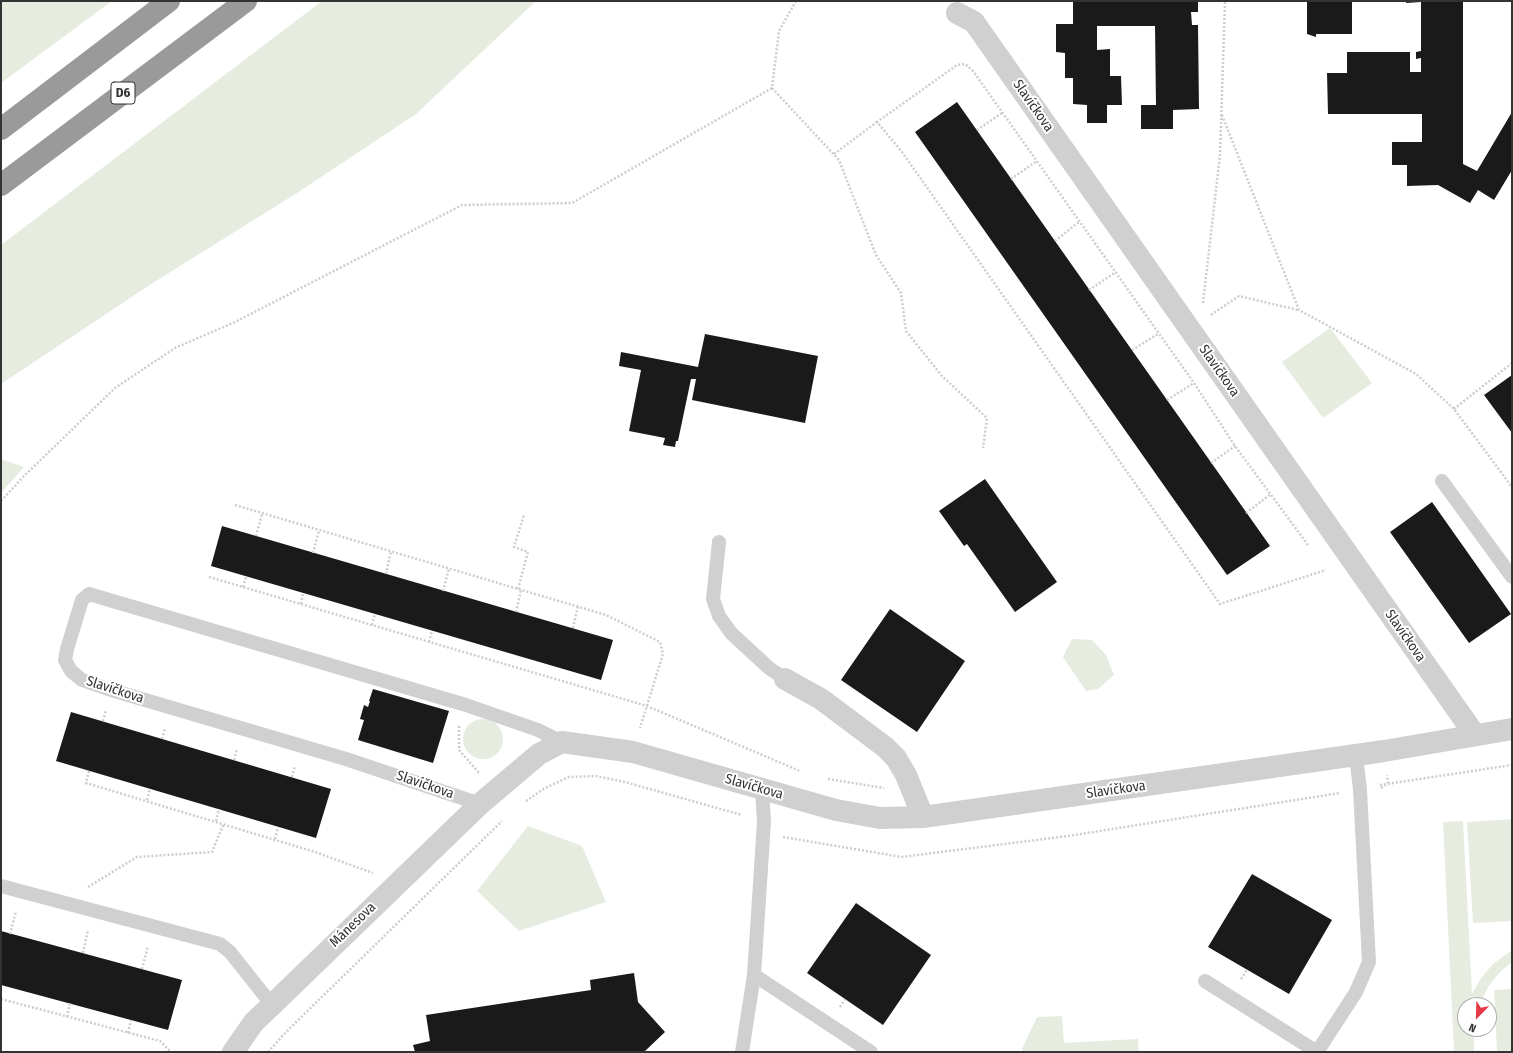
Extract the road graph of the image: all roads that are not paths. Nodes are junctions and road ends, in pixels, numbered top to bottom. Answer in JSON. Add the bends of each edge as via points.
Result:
{"nodes":[{"id":1,"x":169,"y":1,"type":"edge"},
{"id":2,"x":246,"y":1,"type":"edge"},
{"id":3,"x":957,"y":13,"type":"dead end"},
{"id":4,"x":1,"y":129,"type":"edge"},
{"id":5,"x":1,"y":185,"type":"edge"},
{"id":6,"x":1442,"y":481,"type":"dead end"},
{"id":7,"x":719,"y":542,"type":"dead end"},
{"id":8,"x":1512,"y":577,"type":"edge"},
{"id":9,"x":785,"y":680,"type":"joint"},
{"id":10,"x":1512,"y":729,"type":"edge"},
{"id":11,"x":1475,"y":735,"type":"junction"},
{"id":12,"x":562,"y":742,"type":"junction"},
{"id":13,"x":1356,"y":755,"type":"junction"},
{"id":14,"x":762,"y":790,"type":"junction"},
{"id":15,"x":480,"y":804,"type":"junction"},
{"id":16,"x":923,"y":817,"type":"junction"},
{"id":17,"x":1,"y":886,"type":"edge"},
{"id":18,"x":754,"y":974,"type":"junction"},
{"id":19,"x":1205,"y":981,"type":"dead end"},
{"id":20,"x":272,"y":1005,"type":"junction"},
{"id":21,"x":233,"y":1052,"type":"edge"},
{"id":22,"x":742,"y":1052,"type":"edge"},
{"id":23,"x":871,"y":1052,"type":"edge"},
{"id":24,"x":1317,"y":1052,"type":"edge"}],
"edges":[{"from":1,"to":4,"type":"highway"},
{"from":2,"to":5,"type":"highway","number":"D6"},
{"from":3,"to":11,"type":"street","name":"Slavíčkova","via":[[974,22]]},
{"from":6,"to":8,"type":"lane"},
{"from":7,"to":9,"type":"lane","via":[[713,599],[719,616],[731,633]]},
{"from":9,"to":16,"type":"street","via":[[821,699],[885,747],[896,758]]},
{"from":10,"to":11,"type":"street","name":"Slavíčkova"},
{"from":11,"to":13,"type":"street","name":"Slavíčkova"},
{"from":12,"to":14,"type":"street","name":"Slavíčkova","via":[[633,752]]},
{"from":12,"to":15,"type":"street","via":[[539,754]]},
{"from":12,"to":15,"type":"lane","name":"Slavíčkova","via":[[538,730],[466,705],[89,594],[82,600],[65,660],[71,671],[82,680],[346,759]]},
{"from":13,"to":16,"type":"street","name":"Slavíčkova"},
{"from":13,"to":24,"type":"lane","via":[[1369,962],[1356,992]]},
{"from":14,"to":16,"type":"street","name":"Slavíčkova","via":[[843,812],[880,818]]},
{"from":14,"to":18,"type":"lane","via":[[764,822]]},
{"from":15,"to":20,"type":"street","name":"Mánesova"},
{"from":17,"to":20,"type":"lane","via":[[220,944],[230,952]]},
{"from":18,"to":22,"type":"lane"},
{"from":18,"to":23,"type":"lane"},
{"from":19,"to":24,"type":"lane"},
{"from":20,"to":21,"type":"street","name":"Mánesova","via":[[254,1022]]}]}
